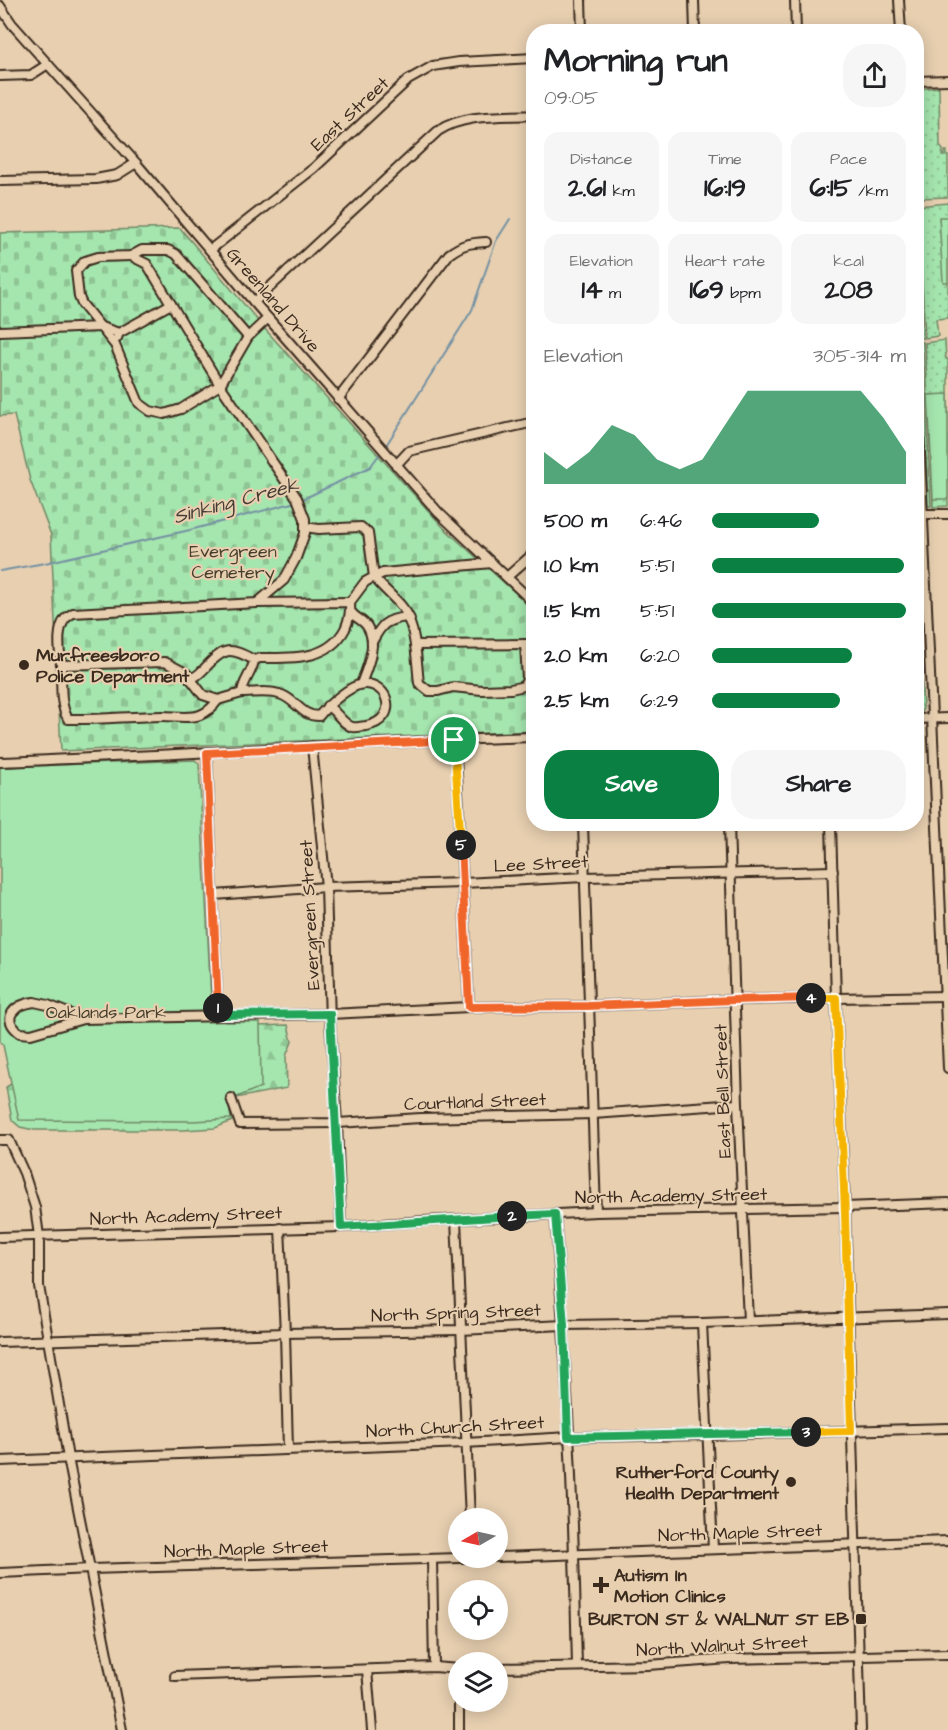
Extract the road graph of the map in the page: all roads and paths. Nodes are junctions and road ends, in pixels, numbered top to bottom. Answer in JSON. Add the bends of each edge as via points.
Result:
{"nodes":[{"id":1,"x":581,"y":0,"type":"edge"},
{"id":2,"x":694,"y":0,"type":"edge"},
{"id":3,"x":795,"y":0,"type":"edge"},
{"id":4,"x":899,"y":0,"type":"edge"},
{"id":5,"x":0,"y":6,"type":"edge"},
{"id":6,"x":582,"y":24,"type":"edge"},
{"id":7,"x":695,"y":24,"type":"edge"},
{"id":8,"x":796,"y":24,"type":"edge"},
{"id":9,"x":900,"y":24,"type":"edge"},
{"id":10,"x":526,"y":58,"type":"edge"},
{"id":11,"x":48,"y":64,"type":"junction"},
{"id":12,"x":0,"y":76,"type":"edge"},
{"id":13,"x":948,"y":80,"type":"edge"},
{"id":14,"x":924,"y":81,"type":"edge"},
{"id":15,"x":526,"y":115,"type":"edge"},
{"id":16,"x":136,"y":163,"type":"junction"},
{"id":17,"x":0,"y":181,"type":"edge"},
{"id":18,"x":486,"y":242,"type":"dead end"},
{"id":19,"x":210,"y":250,"type":"junction"},
{"id":20,"x":156,"y":251,"type":"junction"},
{"id":21,"x":131,"y":256,"type":"junction"},
{"id":22,"x":147,"y":264,"type":"junction"},
{"id":23,"x":254,"y":303,"type":"junction"},
{"id":24,"x":171,"y":304,"type":"junction"},
{"id":25,"x":268,"y":318,"type":"junction"},
{"id":26,"x":101,"y":327,"type":"junction"},
{"id":27,"x":0,"y":330,"type":"edge"},
{"id":28,"x":119,"y":333,"type":"junction"},
{"id":29,"x":248,"y":337,"type":"junction"},
{"id":30,"x":115,"y":345,"type":"junction"},
{"id":31,"x":220,"y":385,"type":"junction"},
{"id":32,"x":338,"y":399,"type":"junction"},
{"id":33,"x":526,"y":424,"type":"edge"},
{"id":34,"x":396,"y":465,"type":"junction"},
{"id":35,"x":924,"y":514,"type":"edge"},
{"id":36,"x":948,"y":514,"type":"edge"},
{"id":37,"x":305,"y":527,"type":"junction"},
{"id":38,"x":526,"y":560,"type":"edge"},
{"id":39,"x":492,"y":563,"type":"junction"},
{"id":40,"x":374,"y":577,"type":"junction"},
{"id":41,"x":507,"y":577,"type":"junction"},
{"id":42,"x":924,"y":577,"type":"edge"},
{"id":43,"x":526,"y":595,"type":"edge"},
{"id":44,"x":350,"y":602,"type":"junction"},
{"id":45,"x":256,"y":603,"type":"junction"},
{"id":46,"x":351,"y":612,"type":"junction"},
{"id":47,"x":410,"y":621,"type":"junction"},
{"id":48,"x":370,"y":629,"type":"junction"},
{"id":49,"x":379,"y":630,"type":"junction"},
{"id":50,"x":372,"y":642,"type":"junction"},
{"id":51,"x":526,"y":644,"type":"edge"},
{"id":52,"x":415,"y":645,"type":"junction"},
{"id":53,"x":254,"y":660,"type":"junction"},
{"id":54,"x":61,"y":665,"type":"junction"},
{"id":55,"x":190,"y":679,"type":"junction"},
{"id":56,"x":526,"y":681,"type":"edge"},
{"id":57,"x":361,"y":684,"type":"junction"},
{"id":58,"x":242,"y":693,"type":"junction"},
{"id":59,"x":218,"y":700,"type":"junction"},
{"id":60,"x":327,"y":706,"type":"junction"},
{"id":61,"x":933,"y":718,"type":"junction"},
{"id":62,"x":948,"y":718,"type":"edge"},
{"id":63,"x":924,"y":719,"type":"edge"},
{"id":64,"x":526,"y":737,"type":"edge"},
{"id":65,"x":454,"y":740,"type":"junction"},
{"id":66,"x":312,"y":746,"type":"junction"},
{"id":67,"x":207,"y":753,"type":"junction"},
{"id":68,"x":0,"y":762,"type":"edge"},
{"id":69,"x":583,"y":831,"type":"edge"},
{"id":70,"x":729,"y":831,"type":"edge"},
{"id":71,"x":831,"y":831,"type":"edge"},
{"id":72,"x":833,"y":871,"type":"junction"},
{"id":73,"x":730,"y":874,"type":"junction"},
{"id":74,"x":585,"y":877,"type":"junction"},
{"id":75,"x":464,"y":883,"type":"junction"},
{"id":76,"x":326,"y":887,"type":"junction"},
{"id":77,"x":214,"y":895,"type":"junction"},
{"id":78,"x":946,"y":991,"type":"edge"},
{"id":79,"x":836,"y":998,"type":"junction"},
{"id":80,"x":734,"y":1000,"type":"junction"},
{"id":81,"x":588,"y":1006,"type":"junction"},
{"id":82,"x":469,"y":1007,"type":"junction"},
{"id":83,"x":330,"y":1014,"type":"junction"},
{"id":84,"x":219,"y":1015,"type":"junction"},
{"id":85,"x":83,"y":1019,"type":"junction"},
{"id":86,"x":948,"y":1068,"type":"edge"},
{"id":87,"x":231,"y":1098,"type":"dead end"},
{"id":88,"x":738,"y":1104,"type":"junction"},
{"id":89,"x":593,"y":1114,"type":"junction"},
{"id":90,"x":337,"y":1123,"type":"junction"},
{"id":91,"x":0,"y":1140,"type":"edge"},
{"id":92,"x":948,"y":1203,"type":"edge"},
{"id":93,"x":844,"y":1208,"type":"junction"},
{"id":94,"x":743,"y":1210,"type":"junction"},
{"id":95,"x":596,"y":1212,"type":"junction"},
{"id":96,"x":555,"y":1214,"type":"junction"},
{"id":97,"x":456,"y":1220,"type":"junction"},
{"id":98,"x":341,"y":1227,"type":"junction"},
{"id":99,"x":280,"y":1228,"type":"junction"},
{"id":100,"x":39,"y":1236,"type":"junction"},
{"id":101,"x":0,"y":1237,"type":"edge"},
{"id":102,"x":948,"y":1314,"type":"edge"},
{"id":103,"x":848,"y":1317,"type":"junction"},
{"id":104,"x":748,"y":1321,"type":"junction"},
{"id":105,"x":702,"y":1323,"type":"junction"},
{"id":106,"x":564,"y":1325,"type":"junction"},
{"id":107,"x":460,"y":1330,"type":"junction"},
{"id":108,"x":285,"y":1333,"type":"junction"},
{"id":109,"x":48,"y":1341,"type":"junction"},
{"id":110,"x":0,"y":1342,"type":"edge"},
{"id":111,"x":948,"y":1428,"type":"edge"},
{"id":112,"x":851,"y":1431,"type":"junction"},
{"id":113,"x":707,"y":1435,"type":"junction"},
{"id":114,"x":568,"y":1437,"type":"junction"},
{"id":115,"x":465,"y":1443,"type":"junction"},
{"id":116,"x":288,"y":1449,"type":"junction"},
{"id":117,"x":68,"y":1458,"type":"junction"},
{"id":118,"x":0,"y":1461,"type":"edge"},
{"id":119,"x":469,"y":1508,"type":"edge"},
{"id":120,"x":948,"y":1541,"type":"edge"},
{"id":121,"x":855,"y":1544,"type":"junction"},
{"id":122,"x":713,"y":1549,"type":"junction"},
{"id":123,"x":574,"y":1554,"type":"junction"},
{"id":124,"x":508,"y":1557,"type":"edge"},
{"id":125,"x":448,"y":1558,"type":"edge"},
{"id":126,"x":432,"y":1559,"type":"junction"},
{"id":127,"x":91,"y":1569,"type":"junction"},
{"id":128,"x":0,"y":1573,"type":"edge"},
{"id":129,"x":948,"y":1654,"type":"edge"},
{"id":130,"x":858,"y":1655,"type":"junction"},
{"id":131,"x":577,"y":1666,"type":"junction"},
{"id":132,"x":434,"y":1667,"type":"junction"},
{"id":133,"x":448,"y":1668,"type":"edge"},
{"id":134,"x":508,"y":1668,"type":"edge"},
{"id":135,"x":367,"y":1670,"type":"junction"},
{"id":136,"x":175,"y":1676,"type":"dead end"},
{"id":137,"x":459,"y":1712,"type":"edge"},
{"id":138,"x":122,"y":1730,"type":"edge"},
{"id":139,"x":372,"y":1730,"type":"edge"},
{"id":140,"x":459,"y":1730,"type":"edge"},
{"id":141,"x":861,"y":1730,"type":"edge"}],
"edges":[{"from":1,"to":6,"type":"street"},
{"from":2,"to":7,"type":"street"},
{"from":3,"to":8,"type":"street"},
{"from":4,"to":9,"type":"street"},
{"from":5,"to":11,"type":"street","name":"Greenland Drive"},
{"from":10,"to":19,"type":"street","name":"East Street","via":[[433,66],[408,80],[314,168]]},
{"from":11,"to":12,"type":"street","via":[[30,75]]},
{"from":11,"to":16,"type":"street","name":"Greenland Drive"},
{"from":13,"to":14,"type":"street"},
{"from":15,"to":23,"type":"street","via":[[474,118],[448,124]]},
{"from":16,"to":17,"type":"street","via":[[117,175],[96,179]]},
{"from":16,"to":19,"type":"street","name":"Greenland Drive"},
{"from":18,"to":32,"type":"street","via":[[469,243],[448,254]]},
{"from":19,"to":23,"type":"street","name":"Greenland Drive"},
{"from":20,"to":21,"type":"street","via":[[142,250]]},
{"from":20,"to":22,"type":"street"},
{"from":20,"to":29,"type":"street","via":[[176,254]]},
{"from":21,"to":22,"type":"street"},
{"from":21,"to":26,"type":"street","via":[[98,257],[85,261],[76,271],[82,304]]},
{"from":22,"to":24,"type":"street"},
{"from":23,"to":25,"type":"street","name":"Greenland Drive"},
{"from":24,"to":28,"type":"street"},
{"from":24,"to":31,"type":"street"},
{"from":25,"to":29,"type":"street"},
{"from":25,"to":32,"type":"street","name":"Greenland Drive"},
{"from":26,"to":27,"type":"street"},
{"from":26,"to":28,"type":"street"},
{"from":26,"to":30,"type":"street"},
{"from":28,"to":30,"type":"street"},
{"from":29,"to":31,"type":"street"},
{"from":30,"to":31,"type":"street","via":[[139,403],[150,411],[164,414],[181,409]]},
{"from":31,"to":37,"type":"street","via":[[298,501]]},
{"from":32,"to":34,"type":"street","name":"Greenland Drive"},
{"from":33,"to":34,"type":"street","via":[[409,451]]},
{"from":34,"to":39,"type":"street","name":"Greenland Drive"},
{"from":35,"to":36,"type":"street"},
{"from":37,"to":40,"type":"street","via":[[361,527],[368,533]]},
{"from":37,"to":45,"type":"street","via":[[296,558],[284,580]]},
{"from":38,"to":41,"type":"street"},
{"from":39,"to":40,"type":"street"},
{"from":39,"to":41,"type":"street","name":"Greenland Drive"},
{"from":40,"to":44,"type":"street","via":[[365,582]]},
{"from":40,"to":47,"type":"street","via":[[405,609]]},
{"from":41,"to":43,"type":"street","name":"Greenland Drive"},
{"from":42,"to":61,"type":"street"},
{"from":44,"to":45,"type":"street"},
{"from":44,"to":46,"type":"street"},
{"from":45,"to":54,"type":"street","via":[[73,613],[64,620],[60,632]]},
{"from":46,"to":48,"type":"street"},
{"from":46,"to":53,"type":"street","via":[[335,644],[323,651],[311,656]]},
{"from":47,"to":49,"type":"street","via":[[406,617],[391,619]]},
{"from":47,"to":52,"type":"street"},
{"from":48,"to":49,"type":"street"},
{"from":48,"to":50,"type":"street"},
{"from":49,"to":50,"type":"street"},
{"from":50,"to":57,"type":"street"},
{"from":51,"to":52,"type":"street"},
{"from":52,"to":56,"type":"street","via":[[420,683],[429,691],[453,687],[511,689],[524,686]]},
{"from":53,"to":55,"type":"street","via":[[239,652],[226,651]]},
{"from":53,"to":58,"type":"street"},
{"from":54,"to":55,"type":"street","via":[[165,662],[186,672]]},
{"from":54,"to":59,"type":"street","via":[[64,713],[68,719],[201,715]]},
{"from":55,"to":59,"type":"street","via":[[203,695]]},
{"from":57,"to":60,"type":"street"},
{"from":57,"to":60,"type":"street","via":[[374,685],[384,694],[388,706],[385,716],[376,724],[353,727]]},
{"from":58,"to":59,"type":"street"},
{"from":58,"to":60,"type":"street","via":[[278,693],[310,716],[319,717]]},
{"from":61,"to":62,"type":"street"},
{"from":61,"to":63,"type":"street"},
{"from":61,"to":78,"type":"street"},
{"from":64,"to":65,"type":"street"},
{"from":65,"to":66,"type":"street"},
{"from":65,"to":75,"type":"street"},
{"from":66,"to":67,"type":"street"},
{"from":66,"to":76,"type":"street","name":"Evergreen Street"},
{"from":67,"to":68,"type":"street"},
{"from":67,"to":77,"type":"street"},
{"from":69,"to":74,"type":"street"},
{"from":70,"to":73,"type":"street","name":"East Bell Street"},
{"from":71,"to":72,"type":"street"},
{"from":72,"to":73,"type":"street","name":"Lee Street"},
{"from":72,"to":79,"type":"street"},
{"from":73,"to":74,"type":"street","name":"Lee Street"},
{"from":73,"to":80,"type":"street","name":"East Bell Street"},
{"from":74,"to":75,"type":"street","name":"Lee Street"},
{"from":74,"to":81,"type":"street"},
{"from":75,"to":76,"type":"street","name":"Lee Street"},
{"from":75,"to":82,"type":"street"},
{"from":76,"to":77,"type":"street","name":"Lee Street"},
{"from":76,"to":83,"type":"street","name":"Evergreen Street"},
{"from":77,"to":84,"type":"street"},
{"from":78,"to":79,"type":"street"},
{"from":78,"to":86,"type":"street"},
{"from":79,"to":80,"type":"street"},
{"from":79,"to":93,"type":"street"},
{"from":80,"to":81,"type":"street"},
{"from":80,"to":88,"type":"street","name":"East Bell Street"},
{"from":81,"to":82,"type":"street"},
{"from":81,"to":89,"type":"street"},
{"from":82,"to":83,"type":"street"},
{"from":83,"to":84,"type":"street"},
{"from":83,"to":90,"type":"street","name":"Evergreen Street"},
{"from":84,"to":85,"type":"street"},
{"from":85,"to":85,"type":"street","via":[[38,1002],[23,1004],[9,1018],[15,1030],[27,1035]]},
{"from":87,"to":90,"type":"street","name":"Courtland Street","via":[[240,1124]]},
{"from":88,"to":89,"type":"street","name":"Courtland Street"},
{"from":88,"to":94,"type":"street","name":"East Bell Street"},
{"from":89,"to":90,"type":"street","name":"Courtland Street"},
{"from":89,"to":95,"type":"street"},
{"from":90,"to":98,"type":"street","name":"Evergreen Street"},
{"from":91,"to":100,"type":"street","via":[[9,1140],[24,1173]]},
{"from":92,"to":93,"type":"street","name":"North Academy Street"},
{"from":93,"to":94,"type":"street","name":"North Academy Street"},
{"from":93,"to":103,"type":"street"},
{"from":94,"to":95,"type":"street","name":"North Academy Street"},
{"from":94,"to":104,"type":"street","name":"East Bell Street"},
{"from":95,"to":96,"type":"street","name":"North Academy Street"},
{"from":96,"to":97,"type":"street","name":"North Academy Street"},
{"from":96,"to":106,"type":"street"},
{"from":97,"to":98,"type":"street","name":"North Academy Street"},
{"from":97,"to":107,"type":"street"},
{"from":98,"to":99,"type":"street","name":"North Academy Street"},
{"from":99,"to":100,"type":"street","name":"North Academy Street"},
{"from":99,"to":108,"type":"street"},
{"from":100,"to":101,"type":"street","name":"North Academy Street"},
{"from":100,"to":109,"type":"street","via":[[39,1286]]},
{"from":102,"to":103,"type":"street","name":"North Spring Street"},
{"from":103,"to":104,"type":"street","name":"North Spring Street"},
{"from":103,"to":112,"type":"street"},
{"from":104,"to":105,"type":"street","name":"North Spring Street"},
{"from":105,"to":106,"type":"street","name":"North Spring Street"},
{"from":105,"to":113,"type":"street"},
{"from":106,"to":107,"type":"street","name":"North Spring Street"},
{"from":106,"to":114,"type":"street"},
{"from":107,"to":108,"type":"street","name":"North Spring Street"},
{"from":107,"to":115,"type":"street"},
{"from":108,"to":109,"type":"street","name":"North Spring Street"},
{"from":108,"to":116,"type":"street"},
{"from":109,"to":110,"type":"street","name":"North Spring Street"},
{"from":109,"to":117,"type":"street"},
{"from":111,"to":112,"type":"street","name":"North Church Street"},
{"from":112,"to":113,"type":"street","name":"North Church Street"},
{"from":112,"to":121,"type":"street"},
{"from":113,"to":114,"type":"street","name":"North Church Street"},
{"from":113,"to":122,"type":"street"},
{"from":114,"to":115,"type":"street","name":"North Church Street"},
{"from":114,"to":123,"type":"street"},
{"from":115,"to":116,"type":"street","name":"North Church Street"},
{"from":115,"to":119,"type":"street"},
{"from":116,"to":117,"type":"street","name":"North Church Street"},
{"from":117,"to":118,"type":"street","name":"North Church Street"},
{"from":117,"to":127,"type":"street"},
{"from":120,"to":121,"type":"street","name":"North Maple Street"},
{"from":121,"to":122,"type":"street","name":"North Maple Street"},
{"from":121,"to":130,"type":"street"},
{"from":122,"to":123,"type":"street","name":"North Maple Street"},
{"from":123,"to":124,"type":"street","name":"North Maple Street"},
{"from":123,"to":131,"type":"street"},
{"from":125,"to":126,"type":"street","name":"North Maple Street"},
{"from":126,"to":127,"type":"street","name":"North Maple Street"},
{"from":126,"to":132,"type":"street"},
{"from":127,"to":128,"type":"street","name":"North Maple Street"},
{"from":127,"to":138,"type":"street"},
{"from":129,"to":130,"type":"street","name":"North Walnut Street"},
{"from":130,"to":131,"type":"street","name":"North Walnut Street"},
{"from":130,"to":141,"type":"street"},
{"from":131,"to":134,"type":"street","name":"North Walnut Street"},
{"from":132,"to":133,"type":"street"},
{"from":132,"to":135,"type":"street"},
{"from":135,"to":136,"type":"street"},
{"from":135,"to":139,"type":"street"},
{"from":137,"to":140,"type":"street"}]}
